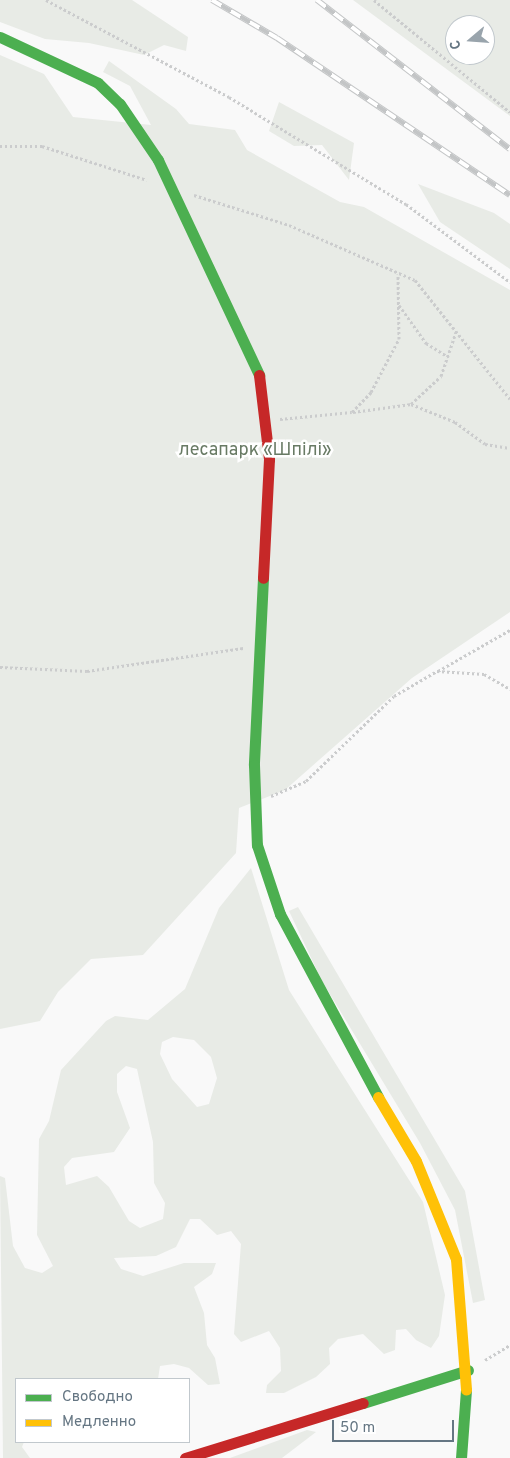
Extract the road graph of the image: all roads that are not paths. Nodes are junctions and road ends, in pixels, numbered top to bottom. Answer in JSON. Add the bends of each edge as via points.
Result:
{"nodes":[{"id":1,"x":0,"y":37,"type":"edge"},
{"id":2,"x":468,"y":1370,"type":"junction"},
{"id":3,"x":185,"y":1458,"type":"edge"},
{"id":4,"x":462,"y":1458,"type":"edge"}],
"edges":[{"from":1,"to":2,"type":"street","via":[[98,83],[142,134],[172,188],[259,373],[269,459],[254,803],[257,845],[280,914],[358,1063],[416,1161],[456,1259]]},
{"from":2,"to":3,"type":"street"},
{"from":2,"to":4,"type":"street"}]}
